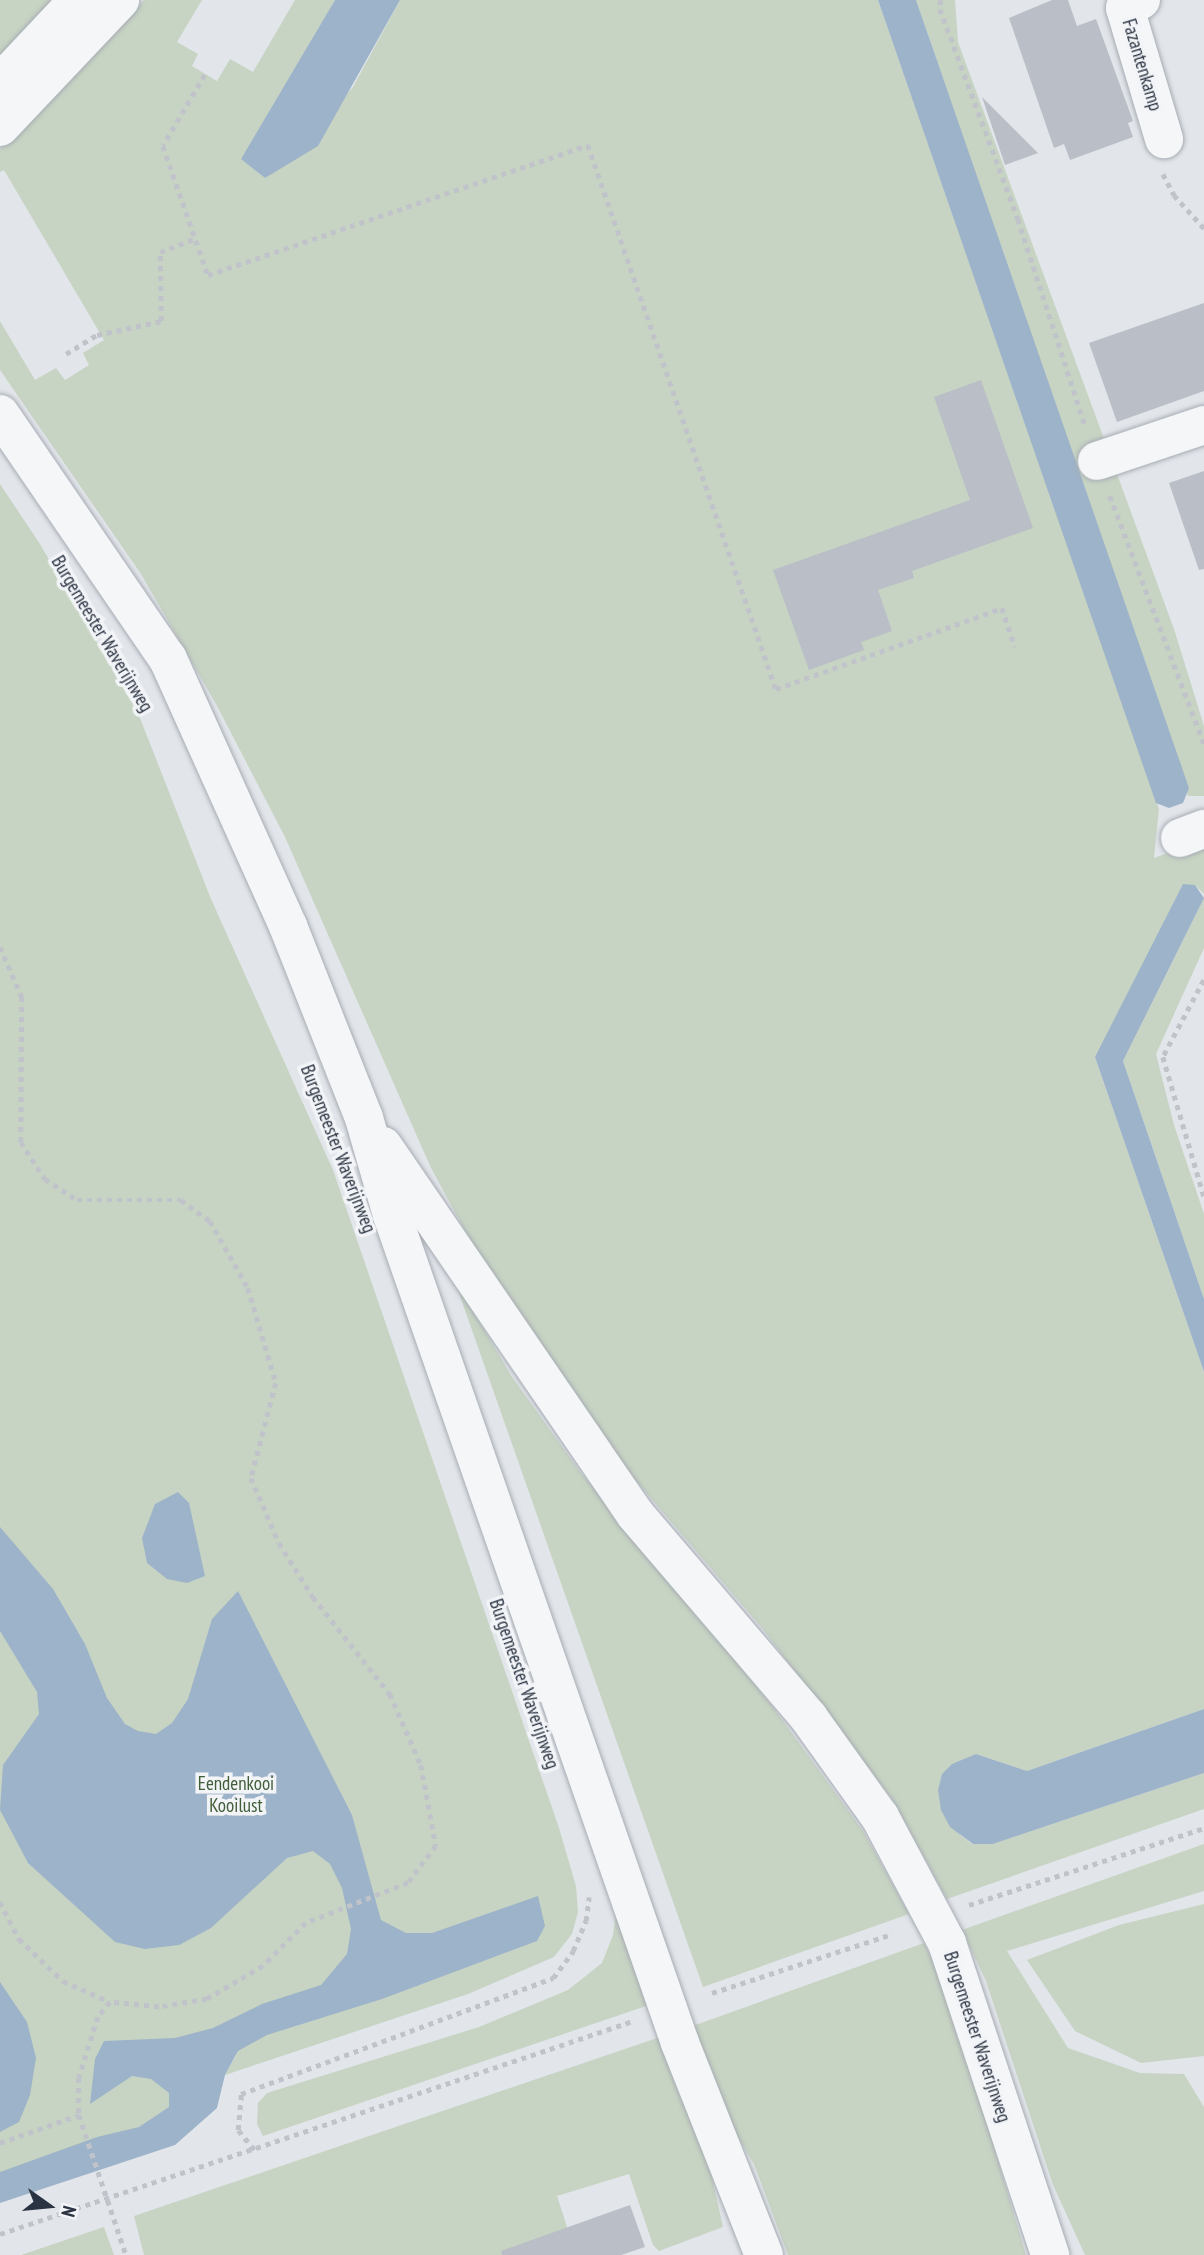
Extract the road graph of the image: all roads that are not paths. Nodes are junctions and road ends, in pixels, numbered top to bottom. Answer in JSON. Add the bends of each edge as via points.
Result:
{"nodes":[{"id":1,"x":78,"y":0,"type":"edge"},
{"id":2,"x":120,"y":0,"type":"edge"},
{"id":3,"x":1141,"y":0,"type":"edge"},
{"id":4,"x":0,"y":83,"type":"edge"},
{"id":5,"x":0,"y":127,"type":"edge"},
{"id":6,"x":1164,"y":139,"type":"road end"},
{"id":7,"x":0,"y":414,"type":"edge"},
{"id":8,"x":1204,"y":425,"type":"edge"},
{"id":9,"x":1097,"y":461,"type":"road end"},
{"id":10,"x":364,"y":1118,"type":"junction"},
{"id":11,"x":764,"y":2255,"type":"edge"},
{"id":12,"x":1050,"y":2255,"type":"edge"}],
"edges":[{"from":1,"to":4,"type":"street"},
{"from":2,"to":5,"type":"street"},
{"from":3,"to":6,"type":"street","name":"Fazantenkamp","via":[[1125,8]]},
{"from":7,"to":10,"type":"street","name":"Burgemeester Waverijnweg","via":[[168,659],[288,926]]},
{"from":8,"to":9,"type":"street"},
{"from":10,"to":11,"type":"street","name":"Burgemeester Waverijnweg","via":[[392,1215],[666,2004]]},
{"from":10,"to":12,"type":"street","name":"Burgemeester Waverijnweg","via":[[635,1514],[809,1718],[880,1817],[947,1943]]}]}
